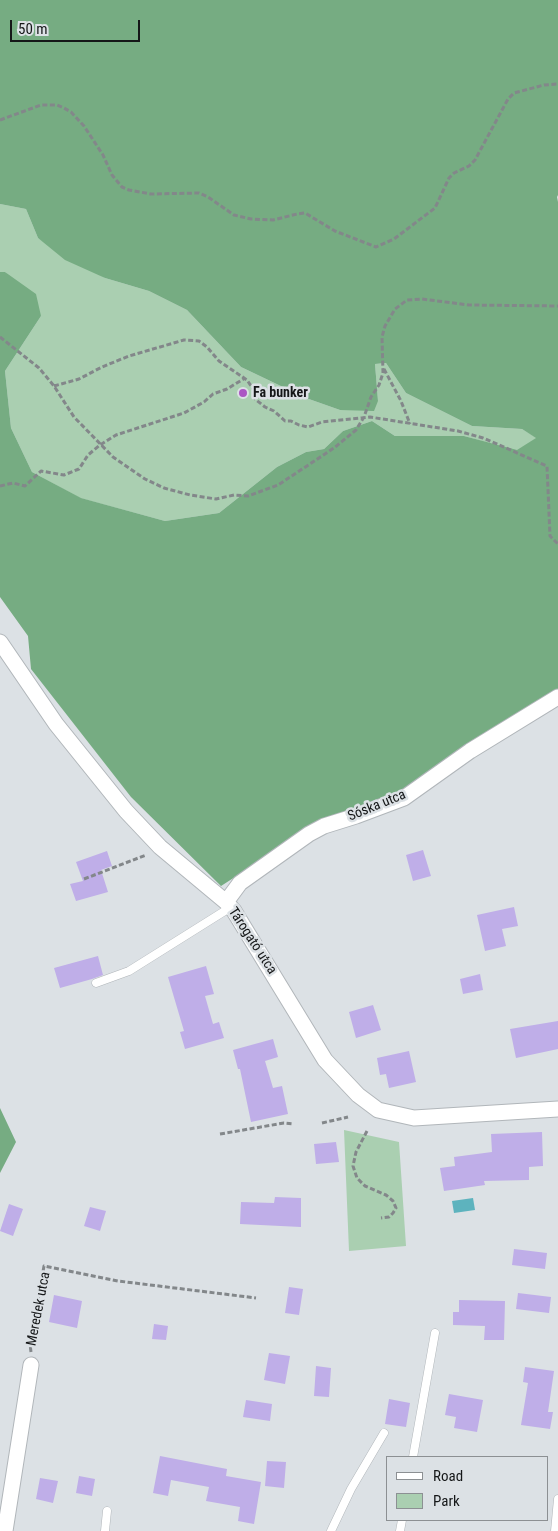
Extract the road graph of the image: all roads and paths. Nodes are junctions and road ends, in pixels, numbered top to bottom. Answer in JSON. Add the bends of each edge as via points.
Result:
{"nodes":[{"id":1,"x":558,"y":84,"type":"edge"},
{"id":2,"x":0,"y":120,"type":"edge"},
{"id":3,"x":558,"y":306,"type":"edge"},
{"id":4,"x":0,"y":337,"type":"edge"},
{"id":5,"x":384,"y":368,"type":"junction"},
{"id":6,"x":244,"y":378,"type":"junction"},
{"id":7,"x":54,"y":386,"type":"junction"},
{"id":8,"x":364,"y":417,"type":"junction"},
{"id":9,"x":410,"y":424,"type":"junction"},
{"id":10,"x":100,"y":445,"type":"junction"},
{"id":11,"x":0,"y":486,"type":"edge"},
{"id":12,"x":558,"y":544,"type":"edge"},
{"id":13,"x":0,"y":642,"type":"edge"},
{"id":14,"x":558,"y":697,"type":"edge"},
{"id":15,"x":163,"y":849,"type":"junction"},
{"id":16,"x":84,"y":879,"type":"dead end"},
{"id":17,"x":229,"y":904,"type":"junction"},
{"id":18,"x":96,"y":983,"type":"dead end"},
{"id":19,"x":558,"y":1109,"type":"edge"},
{"id":20,"x":348,"y":1117,"type":"dead end"},
{"id":21,"x":322,"y":1123,"type":"dead end"},
{"id":22,"x":294,"y":1124,"type":"dead end"},
{"id":23,"x":367,"y":1131,"type":"dead end"},
{"id":24,"x":220,"y":1134,"type":"dead end"},
{"id":25,"x":380,"y":1218,"type":"dead end"},
{"id":26,"x":256,"y":1298,"type":"dead end"},
{"id":27,"x":435,"y":1333,"type":"dead end"},
{"id":28,"x":31,"y":1365,"type":"joint"},
{"id":29,"x":384,"y":1433,"type":"dead end"},
{"id":30,"x":413,"y":1456,"type":"edge"},
{"id":31,"x":558,"y":1499,"type":"edge"},
{"id":32,"x":107,"y":1511,"type":"dead end"},
{"id":33,"x":4,"y":1531,"type":"edge"},
{"id":34,"x":105,"y":1531,"type":"edge"},
{"id":35,"x":332,"y":1531,"type":"edge"},
{"id":36,"x":555,"y":1531,"type":"edge"}],
"edges":[{"from":1,"to":2,"type":"path","via":[[514,93],[475,160],[449,178],[435,208],[376,247],[335,231],[305,213],[272,220],[251,219],[234,215],[199,193],[151,194],[122,187],[84,126],[64,108],[41,105]]},
{"from":3,"to":5,"type":"path","via":[[469,305],[407,300],[395,309],[383,331]]},
{"from":4,"to":7,"type":"path","via":[[39,368]]},
{"from":5,"to":8,"type":"path"},
{"from":5,"to":9,"type":"path"},
{"from":6,"to":7,"type":"path","via":[[218,361],[202,343],[189,339],[129,356],[79,379]]},
{"from":6,"to":8,"type":"path","via":[[253,389],[255,399],[285,421],[308,427]]},
{"from":6,"to":10,"type":"path","via":[[184,413],[116,435]]},
{"from":7,"to":10,"type":"path","via":[[74,417]]},
{"from":8,"to":9,"type":"path"},
{"from":8,"to":10,"type":"path","via":[[349,436],[287,480],[248,496],[234,495],[223,499],[190,496],[164,488],[145,479]]},
{"from":9,"to":12,"type":"path","via":[[483,438],[547,466],[550,536]]},
{"from":10,"to":11,"type":"path","via":[[79,469],[64,475],[41,471],[25,486],[13,482]]},
{"from":13,"to":15,"type":"street","name":"Tárogató utca","via":[[56,724],[99,779]]},
{"from":14,"to":17,"type":"street","name":"Sóska utca","via":[[470,751],[404,798],[310,834],[240,883]]},
{"from":15,"to":16,"type":"path"},
{"from":15,"to":17,"type":"street","name":"Tárogató utca"},
{"from":17,"to":18,"type":"lane","via":[[129,971]]},
{"from":17,"to":19,"type":"street","name":"Tárogató utca","via":[[325,1060],[358,1095],[378,1110],[414,1118]]},
{"from":20,"to":21,"type":"path"},
{"from":22,"to":24,"type":"path"},
{"from":23,"to":25,"type":"path","via":[[353,1166],[356,1178],[365,1186],[393,1201],[396,1208],[393,1213]]},
{"from":26,"to":28,"type":"path","name":"Meredek utca","via":[[118,1281],[44,1266],[30,1344]]},
{"from":27,"to":30,"type":"lane"},
{"from":28,"to":33,"type":"street","name":"Meredek utca"},
{"from":29,"to":35,"type":"lane","via":[[351,1489]]},
{"from":31,"to":36,"type":"lane"},
{"from":32,"to":34,"type":"lane"}]}
